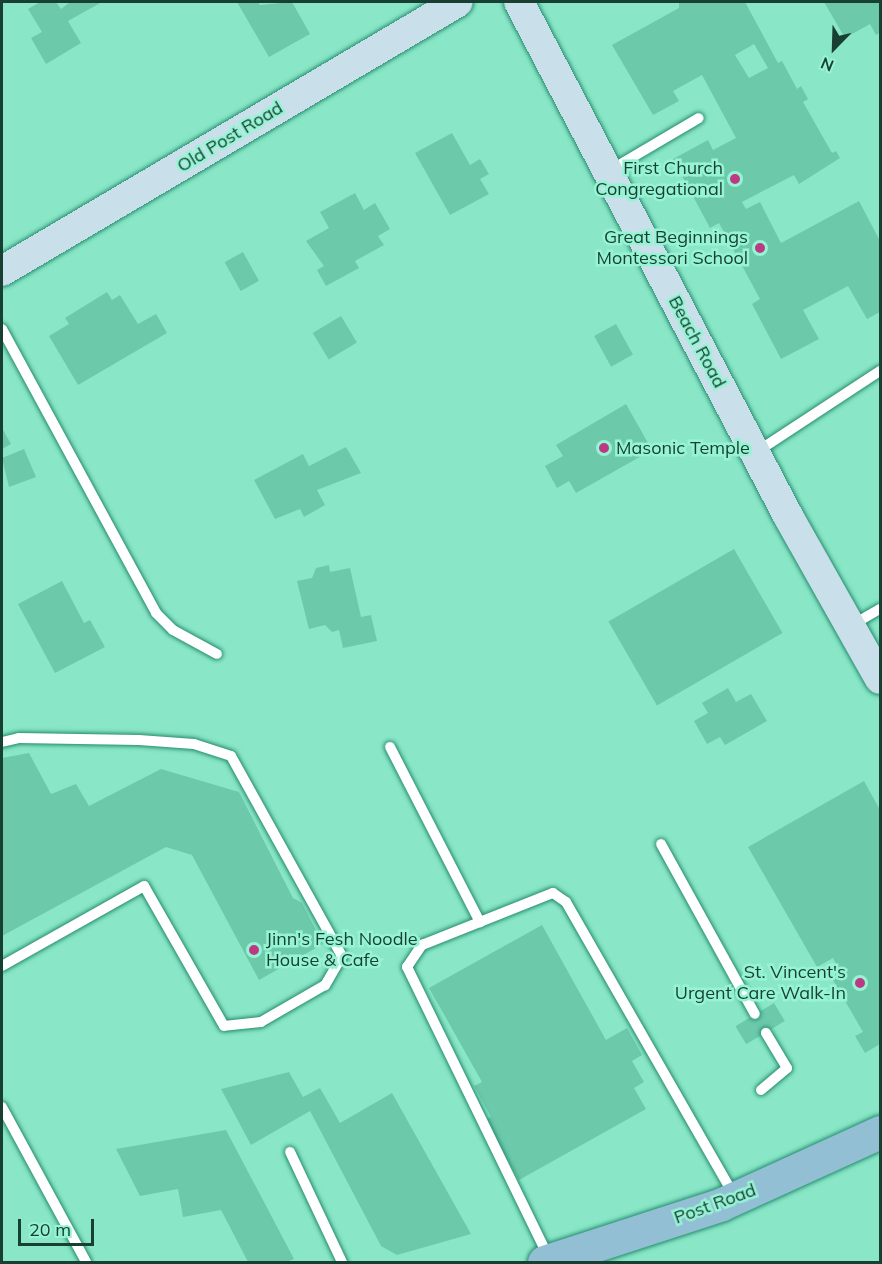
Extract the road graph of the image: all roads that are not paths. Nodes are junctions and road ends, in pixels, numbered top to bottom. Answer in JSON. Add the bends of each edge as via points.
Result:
{"nodes":[{"id":1,"x":458,"y":2,"type":"edge"},
{"id":2,"x":519,"y":2,"type":"edge"},
{"id":3,"x":699,"y":118,"type":"dead end"},
{"id":4,"x":606,"y":173,"type":"junction"},
{"id":5,"x":2,"y":271,"type":"edge"},
{"id":6,"x":2,"y":329,"type":"edge"},
{"id":7,"x":880,"y":371,"type":"edge"},
{"id":8,"x":755,"y":453,"type":"junction"},
{"id":9,"x":880,"y":609,"type":"edge"},
{"id":10,"x":849,"y":626,"type":"junction"},
{"id":11,"x":217,"y":654,"type":"dead end"},
{"id":12,"x":880,"y":679,"type":"edge"},
{"id":13,"x":2,"y":742,"type":"edge"},
{"id":14,"x":390,"y":747,"type":"dead end"},
{"id":15,"x":661,"y":844,"type":"dead end"},
{"id":16,"x":480,"y":922,"type":"junction"},
{"id":17,"x":2,"y":966,"type":"edge"},
{"id":18,"x":755,"y":1014,"type":"dead end"},
{"id":19,"x":766,"y":1032,"type":"dead end"},
{"id":20,"x":761,"y":1090,"type":"dead end"},
{"id":21,"x":2,"y":1107,"type":"edge"},
{"id":22,"x":880,"y":1132,"type":"edge"},
{"id":23,"x":290,"y":1152,"type":"dead end"},
{"id":24,"x":736,"y":1198,"type":"junction"},
{"id":25,"x":547,"y":1262,"type":"edge"},
{"id":26,"x":86,"y":1263,"type":"edge"},
{"id":27,"x":342,"y":1263,"type":"edge"}],
"edges":[{"from":1,"to":5,"type":"street","name":"Old Post Road"},
{"from":2,"to":4,"type":"street","name":"Beach Road"},
{"from":3,"to":4,"type":"lane"},
{"from":4,"to":8,"type":"street","name":"Beach Road"},
{"from":6,"to":11,"type":"lane","via":[[156,613],[173,630]]},
{"from":7,"to":8,"type":"lane"},
{"from":8,"to":10,"type":"street","name":"Beach Road"},
{"from":9,"to":10,"type":"lane"},
{"from":10,"to":12,"type":"street","name":"Beach Road"},
{"from":13,"to":17,"type":"lane","via":[[19,738],[139,740],[194,744],[231,756],[342,956],[325,985],[261,1022],[224,1026],[144,886]]},
{"from":14,"to":16,"type":"lane"},
{"from":15,"to":18,"type":"lane"},
{"from":16,"to":24,"type":"lane","via":[[553,893],[566,902]]},
{"from":16,"to":25,"type":"lane","via":[[422,945],[406,967]]},
{"from":19,"to":20,"type":"lane","via":[[787,1068]]},
{"from":21,"to":26,"type":"lane"},
{"from":22,"to":24,"type":"main road","name":"Post Road"},
{"from":23,"to":27,"type":"lane"},
{"from":24,"to":25,"type":"main road","name":"Post Road"}]}
